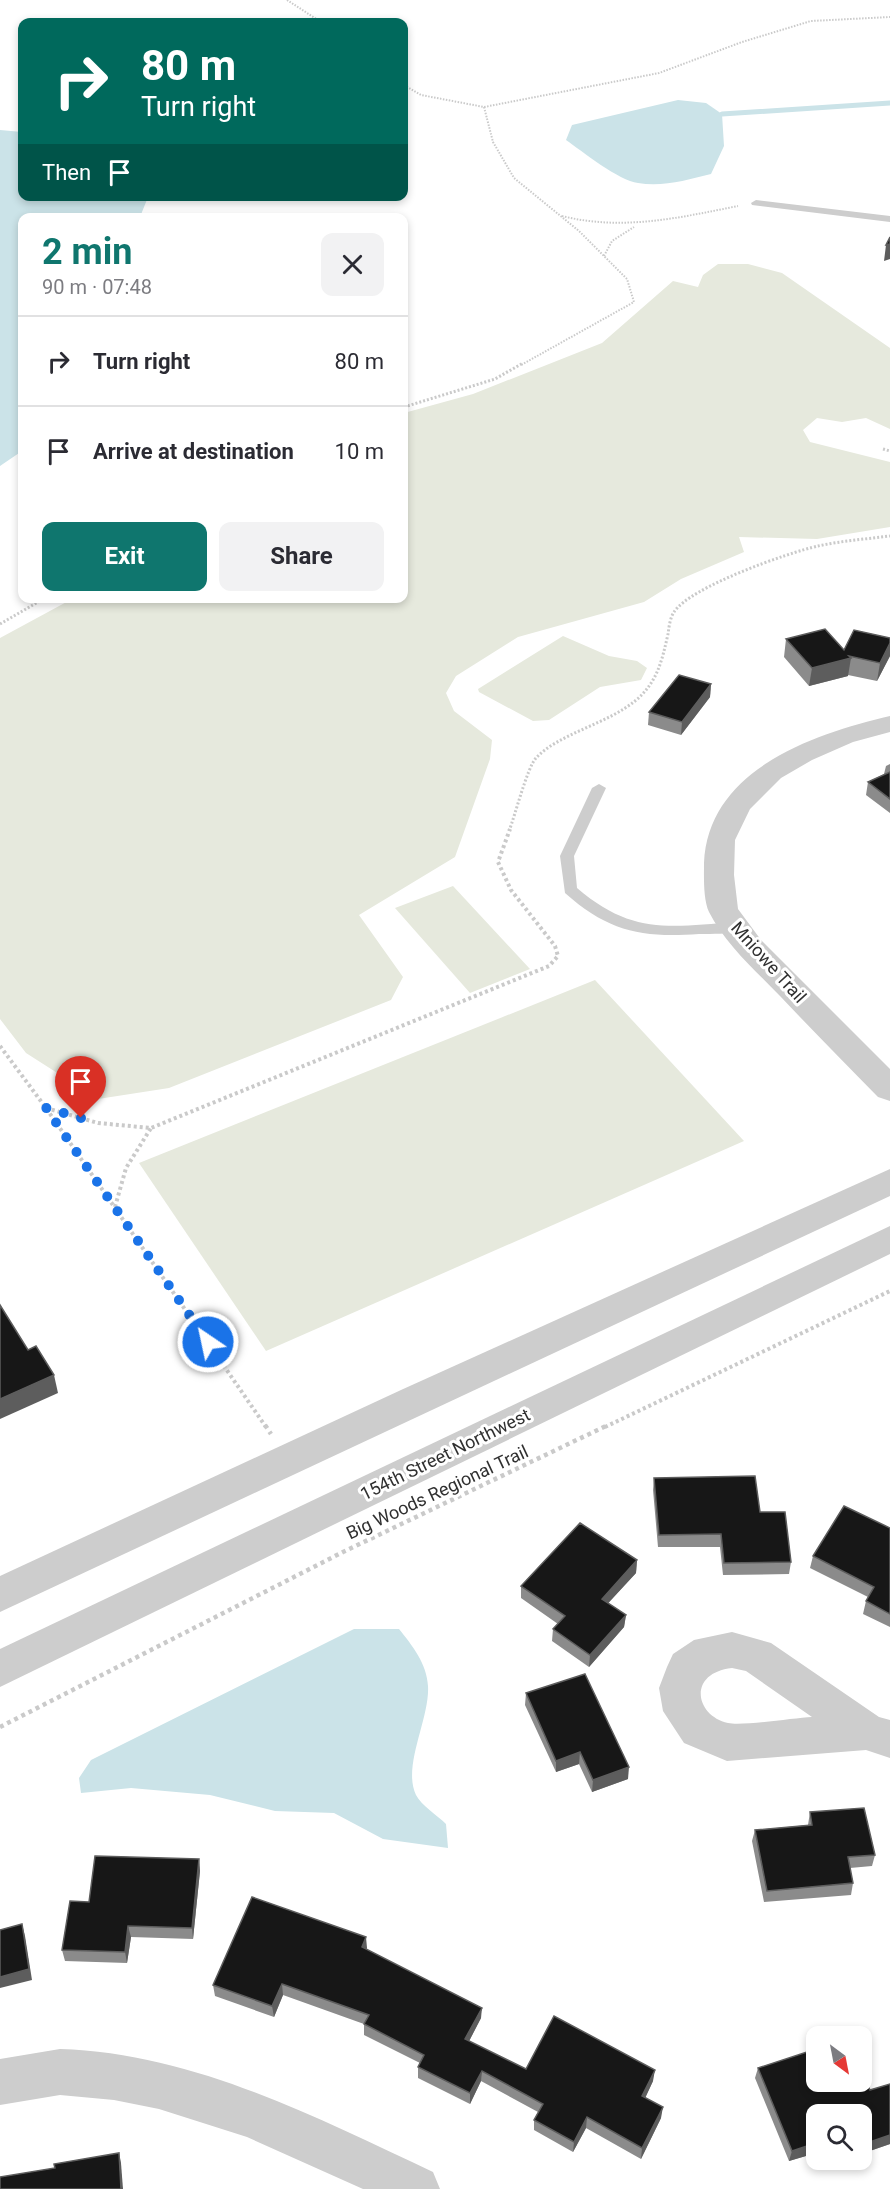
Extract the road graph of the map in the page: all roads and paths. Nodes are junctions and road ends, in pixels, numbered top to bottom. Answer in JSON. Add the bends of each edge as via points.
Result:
{"nodes":[{"id":1,"x":287,"y":0,"type":"edge"},
{"id":2,"x":890,"y":17,"type":"edge"},
{"id":3,"x":315,"y":18,"type":"edge"},
{"id":4,"x":408,"y":87,"type":"edge"},
{"id":5,"x":484,"y":107,"type":"junction"},
{"id":6,"x":756,"y":203,"type":"joint"},
{"id":7,"x":559,"y":215,"type":"junction"},
{"id":8,"x":890,"y":219,"type":"edge"},
{"id":9,"x":637,"y":225,"type":"junction"},
{"id":10,"x":604,"y":256,"type":"junction"},
{"id":11,"x":408,"y":406,"type":"edge"},
{"id":12,"x":884,"y":449,"type":"dead end"},
{"id":13,"x":890,"y":451,"type":"edge"},
{"id":14,"x":890,"y":536,"type":"edge"},
{"id":15,"x":36,"y":603,"type":"edge"},
{"id":16,"x":0,"y":624,"type":"edge"},
{"id":17,"x":890,"y":724,"type":"edge"},
{"id":18,"x":599,"y":788,"type":"dead end"},
{"id":19,"x":736,"y":927,"type":"junction"},
{"id":20,"x":0,"y":1046,"type":"edge"},
{"id":21,"x":890,"y":1089,"type":"edge"},
{"id":22,"x":46,"y":1108,"type":"junction"},
{"id":23,"x":151,"y":1128,"type":"junction"},
{"id":24,"x":890,"y":1182,"type":"edge"},
{"id":25,"x":116,"y":1208,"type":"junction"},
{"id":26,"x":890,"y":1239,"type":"edge"},
{"id":27,"x":890,"y":1291,"type":"edge"},
{"id":28,"x":274,"y":1439,"type":"dead end"},
{"id":29,"x":0,"y":1595,"type":"edge"},
{"id":30,"x":0,"y":1669,"type":"edge"},
{"id":31,"x":0,"y":1727,"type":"edge"},
{"id":32,"x":0,"y":2082,"type":"edge"},
{"id":33,"x":416,"y":2189,"type":"edge"}],
"edges":[{"from":1,"to":3,"type":"path"},
{"from":2,"to":5,"type":"path","via":[[811,21],[658,73]]},
{"from":4,"to":5,"type":"path","via":[[421,94]]},
{"from":5,"to":7,"type":"path","via":[[493,142],[514,178]]},
{"from":6,"to":8,"type":"lane"},
{"from":6,"to":9,"type":"path"},
{"from":7,"to":9,"type":"path","via":[[583,222]]},
{"from":7,"to":10,"type":"path"},
{"from":9,"to":10,"type":"path","via":[[612,241]]},
{"from":10,"to":11,"type":"path","via":[[627,279],[634,302],[495,379]]},
{"from":12,"to":13,"type":"path"},
{"from":14,"to":23,"type":"path","via":[[818,546],[783,556],[726,579],[681,604],[672,615],[660,669],[652,684],[611,718],[555,744],[535,759],[498,862],[512,890],[555,945],[558,957],[549,966]]},
{"from":15,"to":16,"type":"path"},
{"from":17,"to":19,"type":"street","name":"Mniowe Trail","via":[[843,736],[802,754],[771,772],[738,806],[720,840],[719,875],[723,910]]},
{"from":18,"to":19,"type":"lane","via":[[567,856],[570,890],[595,911],[625,926],[680,930]]},
{"from":19,"to":21,"type":"street","name":"Mniowe Trail","via":[[750,947]]},
{"from":20,"to":22,"type":"path"},
{"from":22,"to":23,"type":"path","via":[[98,1123]]},
{"from":22,"to":25,"type":"path"},
{"from":23,"to":25,"type":"path","via":[[126,1168]]},
{"from":24,"to":29,"type":"street"},
{"from":25,"to":28,"type":"path"},
{"from":26,"to":30,"type":"street","name":"154th Street Northwest"},
{"from":27,"to":31,"type":"path","name":"Big Woods Regional Trail","via":[[343,1552]]},
{"from":32,"to":33,"type":"street","via":[[66,2071],[154,2082],[254,2114]]}]}
